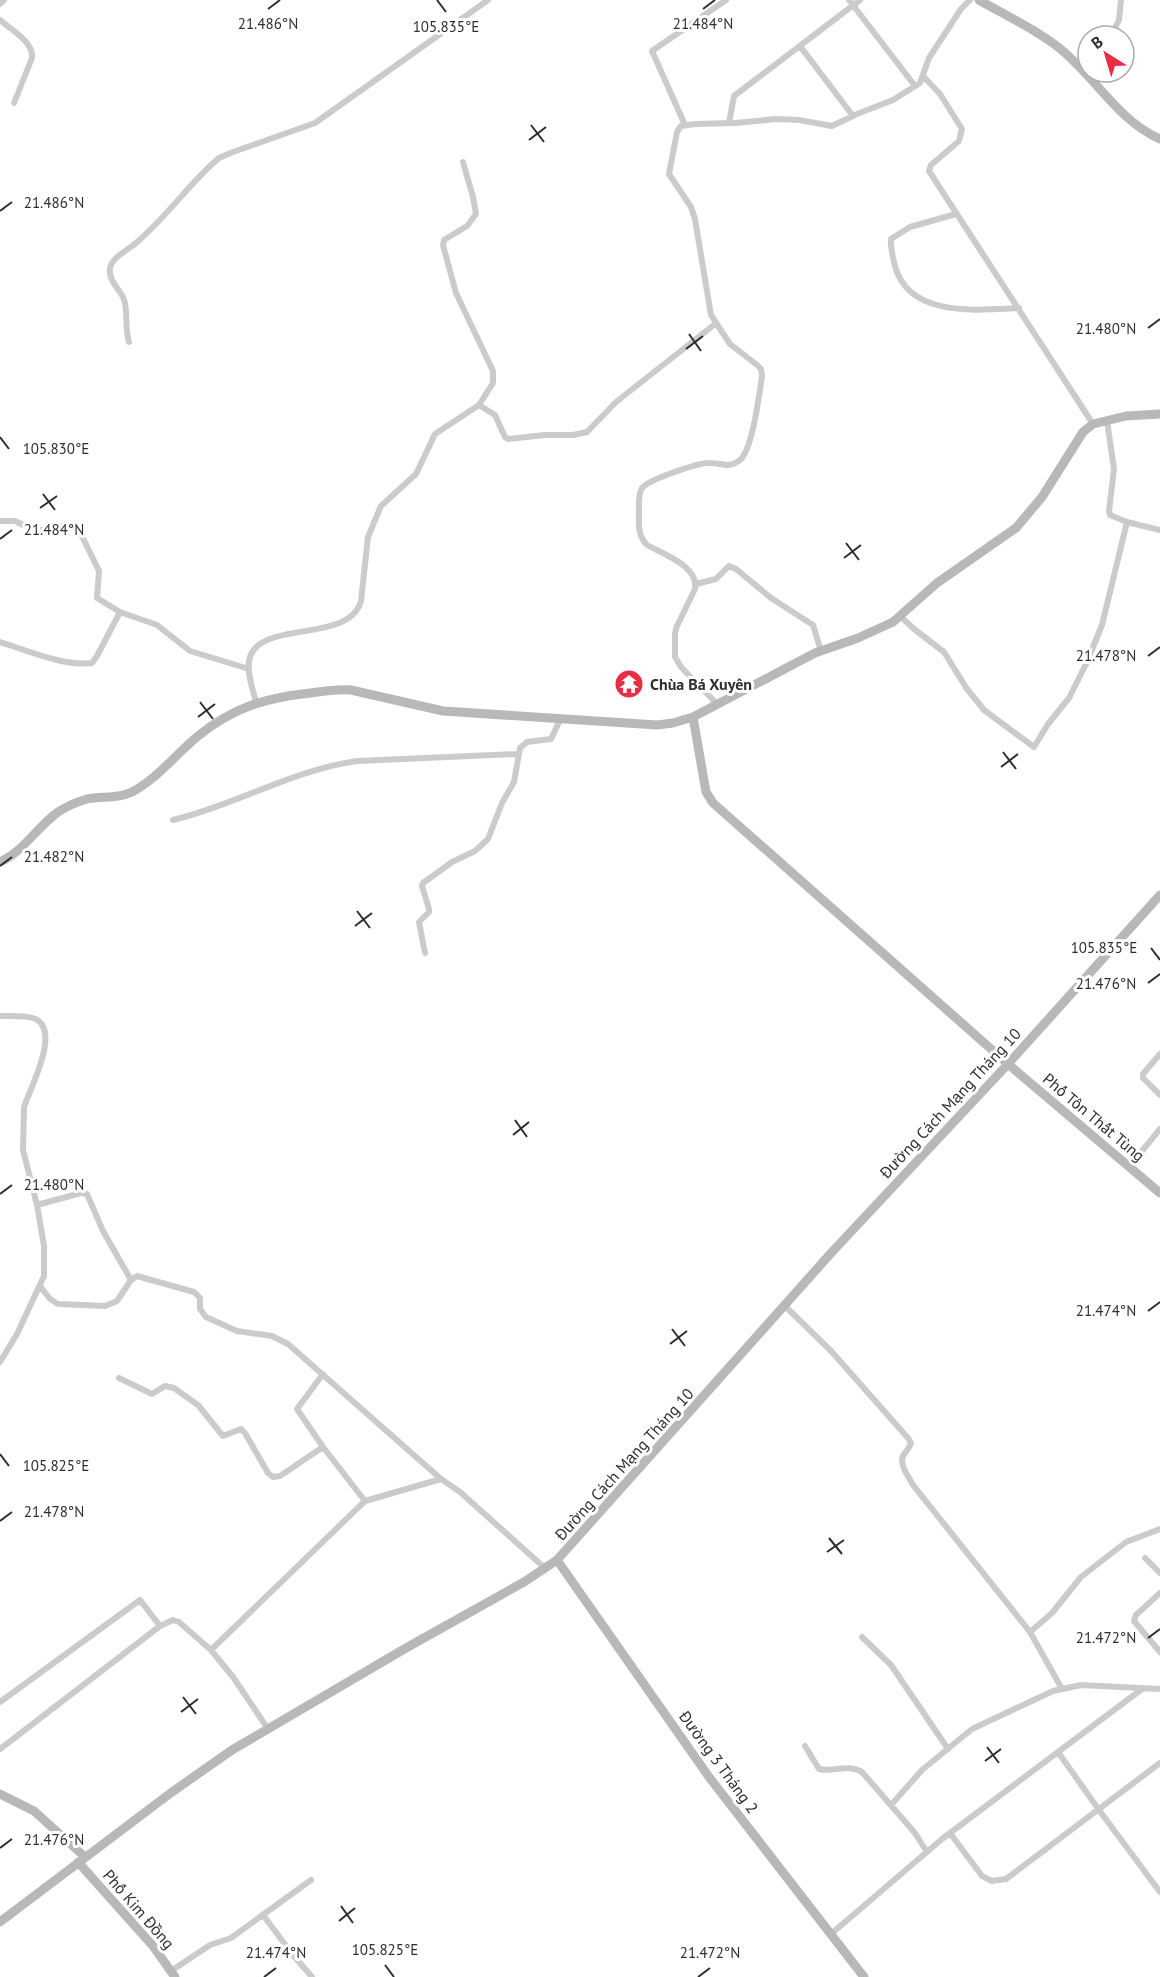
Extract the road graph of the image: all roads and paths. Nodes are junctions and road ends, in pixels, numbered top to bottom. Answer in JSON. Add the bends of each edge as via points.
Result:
{"nodes":[{"id":1,"x":4,"y":0,"type":"edge"},
{"id":2,"x":488,"y":0,"type":"edge"},
{"id":3,"x":726,"y":0,"type":"edge"},
{"id":4,"x":860,"y":0,"type":"edge"},
{"id":5,"x":970,"y":0,"type":"edge"},
{"id":6,"x":979,"y":0,"type":"edge"},
{"id":7,"x":1121,"y":0,"type":"edge"},
{"id":8,"x":851,"y":3,"type":"edge"},
{"id":9,"x":0,"y":4,"type":"edge"},
{"id":10,"x":0,"y":20,"type":"edge"},
{"id":11,"x":1117,"y":24,"type":"edge"},
{"id":12,"x":800,"y":46,"type":"junction"},
{"id":13,"x":1076,"y":62,"type":"edge"},
{"id":14,"x":923,"y":76,"type":"junction"},
{"id":15,"x":1098,"y":84,"type":"edge"},
{"id":16,"x":915,"y":86,"type":"junction"},
{"id":17,"x":14,"y":104,"type":"dead end"},
{"id":18,"x":853,"y":116,"type":"junction"},
{"id":19,"x":729,"y":123,"type":"junction"},
{"id":20,"x":685,"y":125,"type":"junction"},
{"id":21,"x":1160,"y":139,"type":"edge"},
{"id":22,"x":463,"y":162,"type":"dead end"},
{"id":23,"x":956,"y":214,"type":"junction"},
{"id":24,"x":1019,"y":308,"type":"junction"},
{"id":25,"x":716,"y":324,"type":"junction"},
{"id":26,"x":129,"y":342,"type":"dead end"},
{"id":27,"x":479,"y":405,"type":"junction"},
{"id":28,"x":1160,"y":414,"type":"edge"},
{"id":29,"x":1107,"y":421,"type":"junction"},
{"id":30,"x":1093,"y":424,"type":"junction"},
{"id":31,"x":0,"y":521,"type":"edge"},
{"id":32,"x":1126,"y":522,"type":"junction"},
{"id":33,"x":1160,"y":530,"type":"edge"},
{"id":34,"x":696,"y":584,"type":"junction"},
{"id":35,"x":120,"y":612,"type":"junction"},
{"id":36,"x":900,"y":616,"type":"junction"},
{"id":37,"x":0,"y":642,"type":"edge"},
{"id":38,"x":821,"y":651,"type":"junction"},
{"id":39,"x":249,"y":669,"type":"junction"},
{"id":40,"x":256,"y":702,"type":"junction"},
{"id":41,"x":717,"y":704,"type":"junction"},
{"id":42,"x":693,"y":717,"type":"junction"},
{"id":43,"x":560,"y":720,"type":"junction"},
{"id":44,"x":518,"y":754,"type":"junction"},
{"id":45,"x":173,"y":820,"type":"dead end"},
{"id":46,"x":0,"y":862,"type":"edge"},
{"id":47,"x":1160,"y":896,"type":"edge"},
{"id":48,"x":425,"y":953,"type":"dead end"},
{"id":49,"x":0,"y":1016,"type":"edge"},
{"id":50,"x":1160,"y":1054,"type":"edge"},
{"id":51,"x":1008,"y":1064,"type":"junction"},
{"id":52,"x":1160,"y":1095,"type":"edge"},
{"id":53,"x":1160,"y":1129,"type":"edge"},
{"id":54,"x":1129,"y":1167,"type":"junction"},
{"id":55,"x":1160,"y":1193,"type":"edge"},
{"id":56,"x":36,"y":1205,"type":"junction"},
{"id":57,"x":131,"y":1280,"type":"junction"},
{"id":58,"x":40,"y":1286,"type":"junction"},
{"id":59,"x":784,"y":1305,"type":"junction"},
{"id":60,"x":0,"y":1362,"type":"edge"},
{"id":61,"x":323,"y":1374,"type":"junction"},
{"id":62,"x":118,"y":1378,"type":"dead end"},
{"id":63,"x":323,"y":1447,"type":"junction"},
{"id":64,"x":441,"y":1479,"type":"junction"},
{"id":65,"x":365,"y":1501,"type":"junction"},
{"id":66,"x":1160,"y":1529,"type":"edge"},
{"id":67,"x":1145,"y":1558,"type":"dead end"},
{"id":68,"x":557,"y":1560,"type":"junction"},
{"id":69,"x":546,"y":1569,"type":"junction"},
{"id":70,"x":1160,"y":1573,"type":"edge"},
{"id":71,"x":1160,"y":1593,"type":"edge"},
{"id":72,"x":160,"y":1626,"type":"junction"},
{"id":73,"x":1030,"y":1632,"type":"junction"},
{"id":74,"x":862,"y":1637,"type":"dead end"},
{"id":75,"x":211,"y":1650,"type":"junction"},
{"id":76,"x":1160,"y":1652,"type":"edge"},
{"id":77,"x":1062,"y":1689,"type":"junction"},
{"id":78,"x":1142,"y":1689,"type":"junction"},
{"id":79,"x":1160,"y":1689,"type":"edge"},
{"id":80,"x":0,"y":1702,"type":"edge"},
{"id":81,"x":268,"y":1729,"type":"junction"},
{"id":82,"x":805,"y":1746,"type":"dead end"},
{"id":83,"x":0,"y":1749,"type":"edge"},
{"id":84,"x":948,"y":1749,"type":"junction"},
{"id":85,"x":1058,"y":1752,"type":"junction"},
{"id":86,"x":1160,"y":1763,"type":"edge"},
{"id":87,"x":0,"y":1794,"type":"edge"},
{"id":88,"x":891,"y":1805,"type":"junction"},
{"id":89,"x":1099,"y":1810,"type":"junction"},
{"id":90,"x":950,"y":1833,"type":"junction"},
{"id":91,"x":927,"y":1852,"type":"junction"},
{"id":92,"x":82,"y":1860,"type":"junction"},
{"id":93,"x":311,"y":1880,"type":"dead end"},
{"id":94,"x":1160,"y":1892,"type":"edge"},
{"id":95,"x":263,"y":1915,"type":"junction"},
{"id":96,"x":0,"y":1922,"type":"edge"},
{"id":97,"x":831,"y":1934,"type":"junction"},
{"id":98,"x":173,"y":1974,"type":"edge"},
{"id":99,"x":312,"y":1977,"type":"edge"},
{"id":100,"x":864,"y":1977,"type":"edge"}],
"edges":[{"from":1,"to":9,"type":"street"},
{"from":2,"to":26,"type":"street","via":[[315,123],[233,152],[209,166],[157,224],[114,260],[110,269],[114,285],[123,297]]},
{"from":3,"to":20,"type":"street","via":[[652,51]]},
{"from":4,"to":8,"type":"street"},
{"from":5,"to":14,"type":"street","via":[[929,58]]},
{"from":6,"to":13,"type":"street","via":[[1058,46]]},
{"from":7,"to":11,"type":"street"},
{"from":8,"to":12,"type":"street"},
{"from":8,"to":16,"type":"street"},
{"from":10,"to":17,"type":"street","via":[[33,51]]},
{"from":12,"to":18,"type":"street"},
{"from":12,"to":19,"type":"street","via":[[734,96]]},
{"from":14,"to":16,"type":"street"},
{"from":14,"to":23,"type":"street","via":[[940,94],[962,129],[959,141],[929,168]]},
{"from":15,"to":21,"type":"street","via":[[1126,116]]},
{"from":16,"to":18,"type":"street","via":[[893,100]]},
{"from":18,"to":19,"type":"street","via":[[828,126],[791,119]]},
{"from":19,"to":20,"type":"street"},
{"from":20,"to":25,"type":"street","via":[[677,132],[669,174],[694,214],[709,308]]},
{"from":22,"to":27,"type":"street","via":[[476,214],[443,244],[456,293],[493,371],[493,382]]},
{"from":23,"to":24,"type":"street"},
{"from":23,"to":24,"type":"street","via":[[910,227],[891,238],[902,284],[914,295],[958,309]]},
{"from":24,"to":30,"type":"street"},
{"from":25,"to":27,"type":"street","via":[[580,435],[508,439],[495,415]]},
{"from":25,"to":34,"type":"street","via":[[735,350],[761,369],[752,433],[744,454],[731,465],[707,463],[652,480],[639,496],[642,540],[688,569]]},
{"from":27,"to":39,"type":"street","via":[[435,434],[416,474],[381,506],[368,537],[361,601],[354,615],[260,643],[249,660]]},
{"from":28,"to":29,"type":"street"},
{"from":29,"to":30,"type":"street"},
{"from":29,"to":32,"type":"street","via":[[1114,469],[1109,511]]},
{"from":30,"to":36,"type":"street","via":[[1016,528],[937,583]]},
{"from":31,"to":35,"type":"street","via":[[15,521],[36,531],[61,526],[76,528],[99,571],[97,598]]},
{"from":32,"to":33,"type":"street"},
{"from":32,"to":36,"type":"street","via":[[1104,617],[1087,662],[1069,698],[1034,747],[984,710],[944,652]]},
{"from":34,"to":38,"type":"street","via":[[716,579],[729,567],[736,569],[813,625]]},
{"from":34,"to":41,"type":"street","via":[[676,626],[675,657]]},
{"from":35,"to":37,"type":"street","via":[[92,663],[73,663]]},
{"from":35,"to":39,"type":"street","via":[[157,625],[190,651]]},
{"from":36,"to":38,"type":"street","via":[[858,638]]},
{"from":38,"to":41,"type":"street"},
{"from":39,"to":40,"type":"street"},
{"from":40,"to":43,"type":"street","via":[[338,689],[443,711]]},
{"from":40,"to":46,"type":"street","via":[[215,723],[133,792],[88,799],[59,812],[19,850]]},
{"from":41,"to":42,"type":"street"},
{"from":42,"to":43,"type":"street","via":[[657,725]]},
{"from":42,"to":51,"type":"street","name":"Phố Tôn Thất Tùng","via":[[706,792],[713,802]]},
{"from":43,"to":44,"type":"street","via":[[551,739],[527,742]]},
{"from":44,"to":45,"type":"street","via":[[338,764]]},
{"from":44,"to":48,"type":"street","via":[[514,782],[488,839],[422,884],[429,909],[419,922]]},
{"from":47,"to":51,"type":"street","name":"Đường Cách Mạng Tháng 10"},
{"from":49,"to":56,"type":"street","via":[[34,1018],[45,1031],[45,1053],[23,1118],[23,1150]]},
{"from":50,"to":52,"type":"street","via":[[1143,1074],[1145,1082]]},
{"from":51,"to":54,"type":"street","name":"Phố Tôn Thất Tùng"},
{"from":51,"to":59,"type":"street","name":"Đường Cách Mạng Tháng 10"},
{"from":53,"to":54,"type":"street"},
{"from":54,"to":55,"type":"street","name":"Phố Tôn Thất Tùng"},
{"from":56,"to":57,"type":"street","via":[[87,1194]]},
{"from":56,"to":58,"type":"street","via":[[44,1254]]},
{"from":57,"to":58,"type":"street","via":[[121,1298],[105,1306],[58,1304]]},
{"from":57,"to":61,"type":"street","via":[[140,1276],[194,1292],[206,1317],[237,1331],[280,1339]]},
{"from":58,"to":60,"type":"street"},
{"from":59,"to":68,"type":"street","name":"Đường Cách Mạng Tháng 10"},
{"from":59,"to":73,"type":"street","via":[[832,1352],[908,1438],[910,1448],[902,1461],[912,1485]]},
{"from":61,"to":63,"type":"street","via":[[297,1409]]},
{"from":61,"to":64,"type":"street"},
{"from":62,"to":63,"type":"street","via":[[152,1394],[171,1386],[198,1405],[223,1436],[243,1430],[273,1477]]},
{"from":63,"to":65,"type":"street"},
{"from":64,"to":65,"type":"street"},
{"from":64,"to":69,"type":"street"},
{"from":65,"to":75,"type":"street"},
{"from":66,"to":73,"type":"street","via":[[1126,1542],[1081,1577],[1052,1613]]},
{"from":67,"to":70,"type":"street"},
{"from":68,"to":69,"type":"street","name":"Đường Cách Mạng Tháng 10"},
{"from":68,"to":97,"type":"street","name":"Đường 3 Tháng 2","via":[[709,1777]]},
{"from":69,"to":81,"type":"street","name":"Đường Cách Mạng Tháng 10"},
{"from":71,"to":76,"type":"street","via":[[1134,1621]]},
{"from":72,"to":75,"type":"street","via":[[176,1620]]},
{"from":72,"to":80,"type":"street","via":[[140,1600]]},
{"from":72,"to":83,"type":"street"},
{"from":73,"to":77,"type":"street"},
{"from":74,"to":84,"type":"street","via":[[891,1665]]},
{"from":75,"to":81,"type":"street"},
{"from":77,"to":78,"type":"street","via":[[1081,1685]]},
{"from":77,"to":84,"type":"street","via":[[972,1729]]},
{"from":78,"to":79,"type":"street"},
{"from":78,"to":85,"type":"street"},
{"from":81,"to":92,"type":"street","name":"Đường Cách Mạng Tháng 10","via":[[211,1764]]},
{"from":82,"to":88,"type":"street","via":[[819,1769],[856,1769]]},
{"from":84,"to":88,"type":"street","via":[[915,1777]]},
{"from":85,"to":89,"type":"street"},
{"from":85,"to":90,"type":"street"},
{"from":86,"to":89,"type":"street"},
{"from":87,"to":92,"type":"street","name":"Phố Kim Đồng","via":[[34,1810]]},
{"from":88,"to":91,"type":"street"},
{"from":89,"to":90,"type":"street","via":[[1006,1879],[992,1881],[982,1876]]},
{"from":89,"to":94,"type":"street"},
{"from":90,"to":91,"type":"street"},
{"from":91,"to":97,"type":"street"},
{"from":92,"to":96,"type":"street","name":"Đường Cách Mạng Tháng 10"},
{"from":92,"to":98,"type":"street","name":"Phố Kim Đồng"},
{"from":93,"to":95,"type":"street"},
{"from":95,"to":98,"type":"street","via":[[231,1938],[210,1945]]},
{"from":95,"to":99,"type":"street"},
{"from":97,"to":100,"type":"street","name":"Đường 3 Tháng 2"}]}
